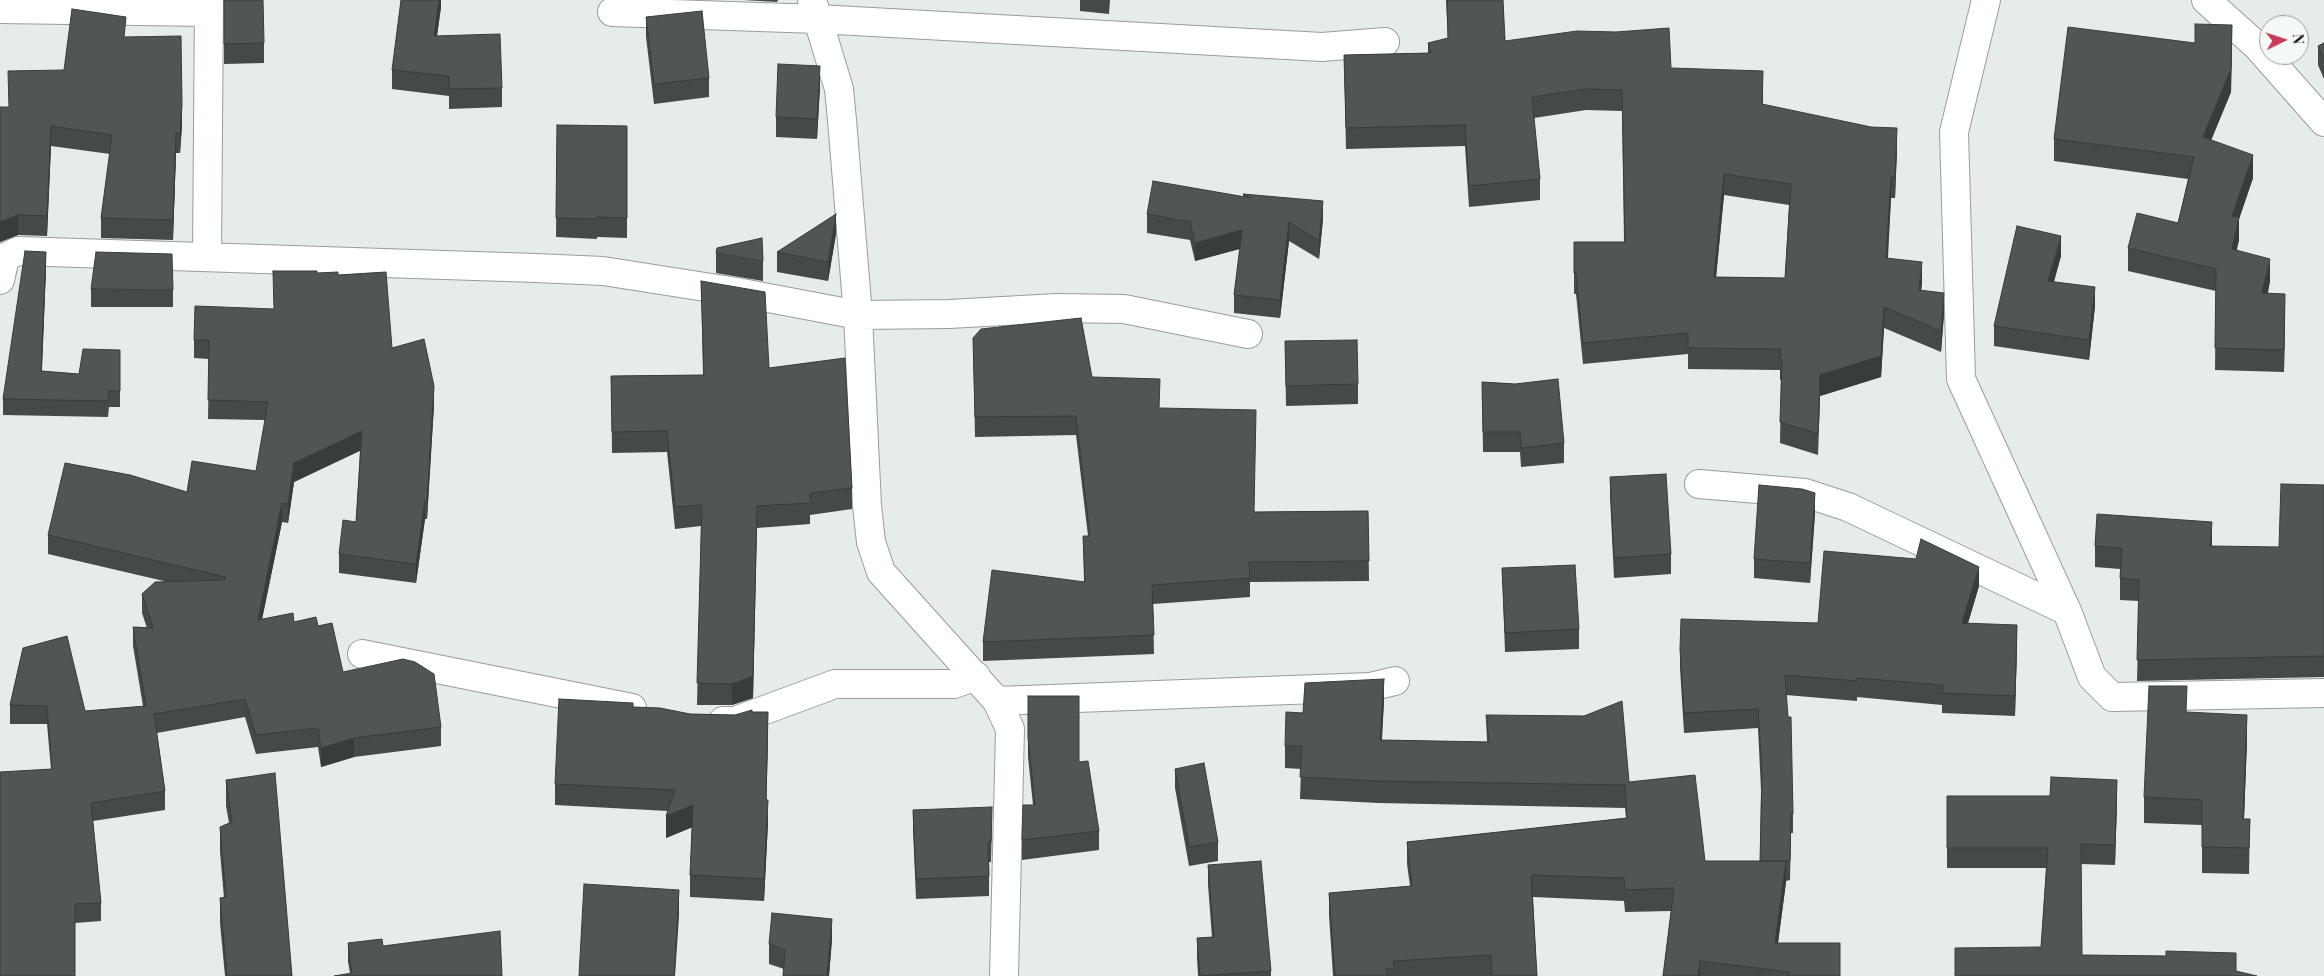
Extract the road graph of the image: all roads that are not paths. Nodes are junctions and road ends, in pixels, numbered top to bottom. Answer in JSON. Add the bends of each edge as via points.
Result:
{"nodes":[{"id":1,"x":1986,"y":0,"type":"edge"},
{"id":2,"x":2206,"y":0,"type":"edge"},
{"id":3,"x":208,"y":6,"type":"edge"},
{"id":4,"x":0,"y":9,"type":"edge"},
{"id":5,"x":815,"y":10,"type":"edge"},
{"id":6,"x":612,"y":12,"type":"dead end"},
{"id":7,"x":1385,"y":42,"type":"dead end"},
{"id":8,"x":2324,"y":122,"type":"edge"},
{"id":9,"x":207,"y":257,"type":"junction"},
{"id":10,"x":0,"y":280,"type":"edge"},
{"id":11,"x":858,"y":315,"type":"junction"},
{"id":12,"x":1248,"y":334,"type":"dead end"},
{"id":13,"x":1699,"y":484,"type":"dead end"},
{"id":14,"x":2067,"y":611,"type":"junction"},
{"id":15,"x":362,"y":654,"type":"dead end"},
{"id":16,"x":976,"y":676,"type":"junction"},
{"id":17,"x":1395,"y":680,"type":"dead end"},
{"id":18,"x":2324,"y":693,"type":"edge"},
{"id":19,"x":997,"y":701,"type":"junction"},
{"id":20,"x":652,"y":712,"type":"edge"},
{"id":21,"x":699,"y":720,"type":"edge"},
{"id":22,"x":1008,"y":975,"type":"edge"}],
"edges":[{"from":1,"to":14,"type":"street","via":[[1954,132],[1961,379]]},
{"from":2,"to":8,"type":"street","via":[[2256,46]]},
{"from":3,"to":4,"type":"street"},
{"from":3,"to":9,"type":"street"},
{"from":5,"to":6,"type":"street"},
{"from":5,"to":7,"type":"street","via":[[1322,47]]},
{"from":5,"to":11,"type":"street","via":[[839,89]]},
{"from":9,"to":10,"type":"street","via":[[18,251],[5,256]]},
{"from":9,"to":11,"type":"street","via":[[603,271]]},
{"from":11,"to":12,"type":"street","via":[[1057,308],[1124,309]]},
{"from":11,"to":16,"type":"street","via":[[871,542],[881,572]]},
{"from":13,"to":14,"type":"street","via":[[1805,493],[1848,507]]},
{"from":14,"to":18,"type":"street","via":[[2092,677],[2112,697]]},
{"from":15,"to":20,"type":"street"},
{"from":16,"to":19,"type":"street"},
{"from":16,"to":21,"type":"street","via":[[954,684],[835,684],[736,721]]},
{"from":17,"to":19,"type":"street","via":[[1370,687]]},
{"from":19,"to":22,"type":"street","via":[[1010,729]]}]}
